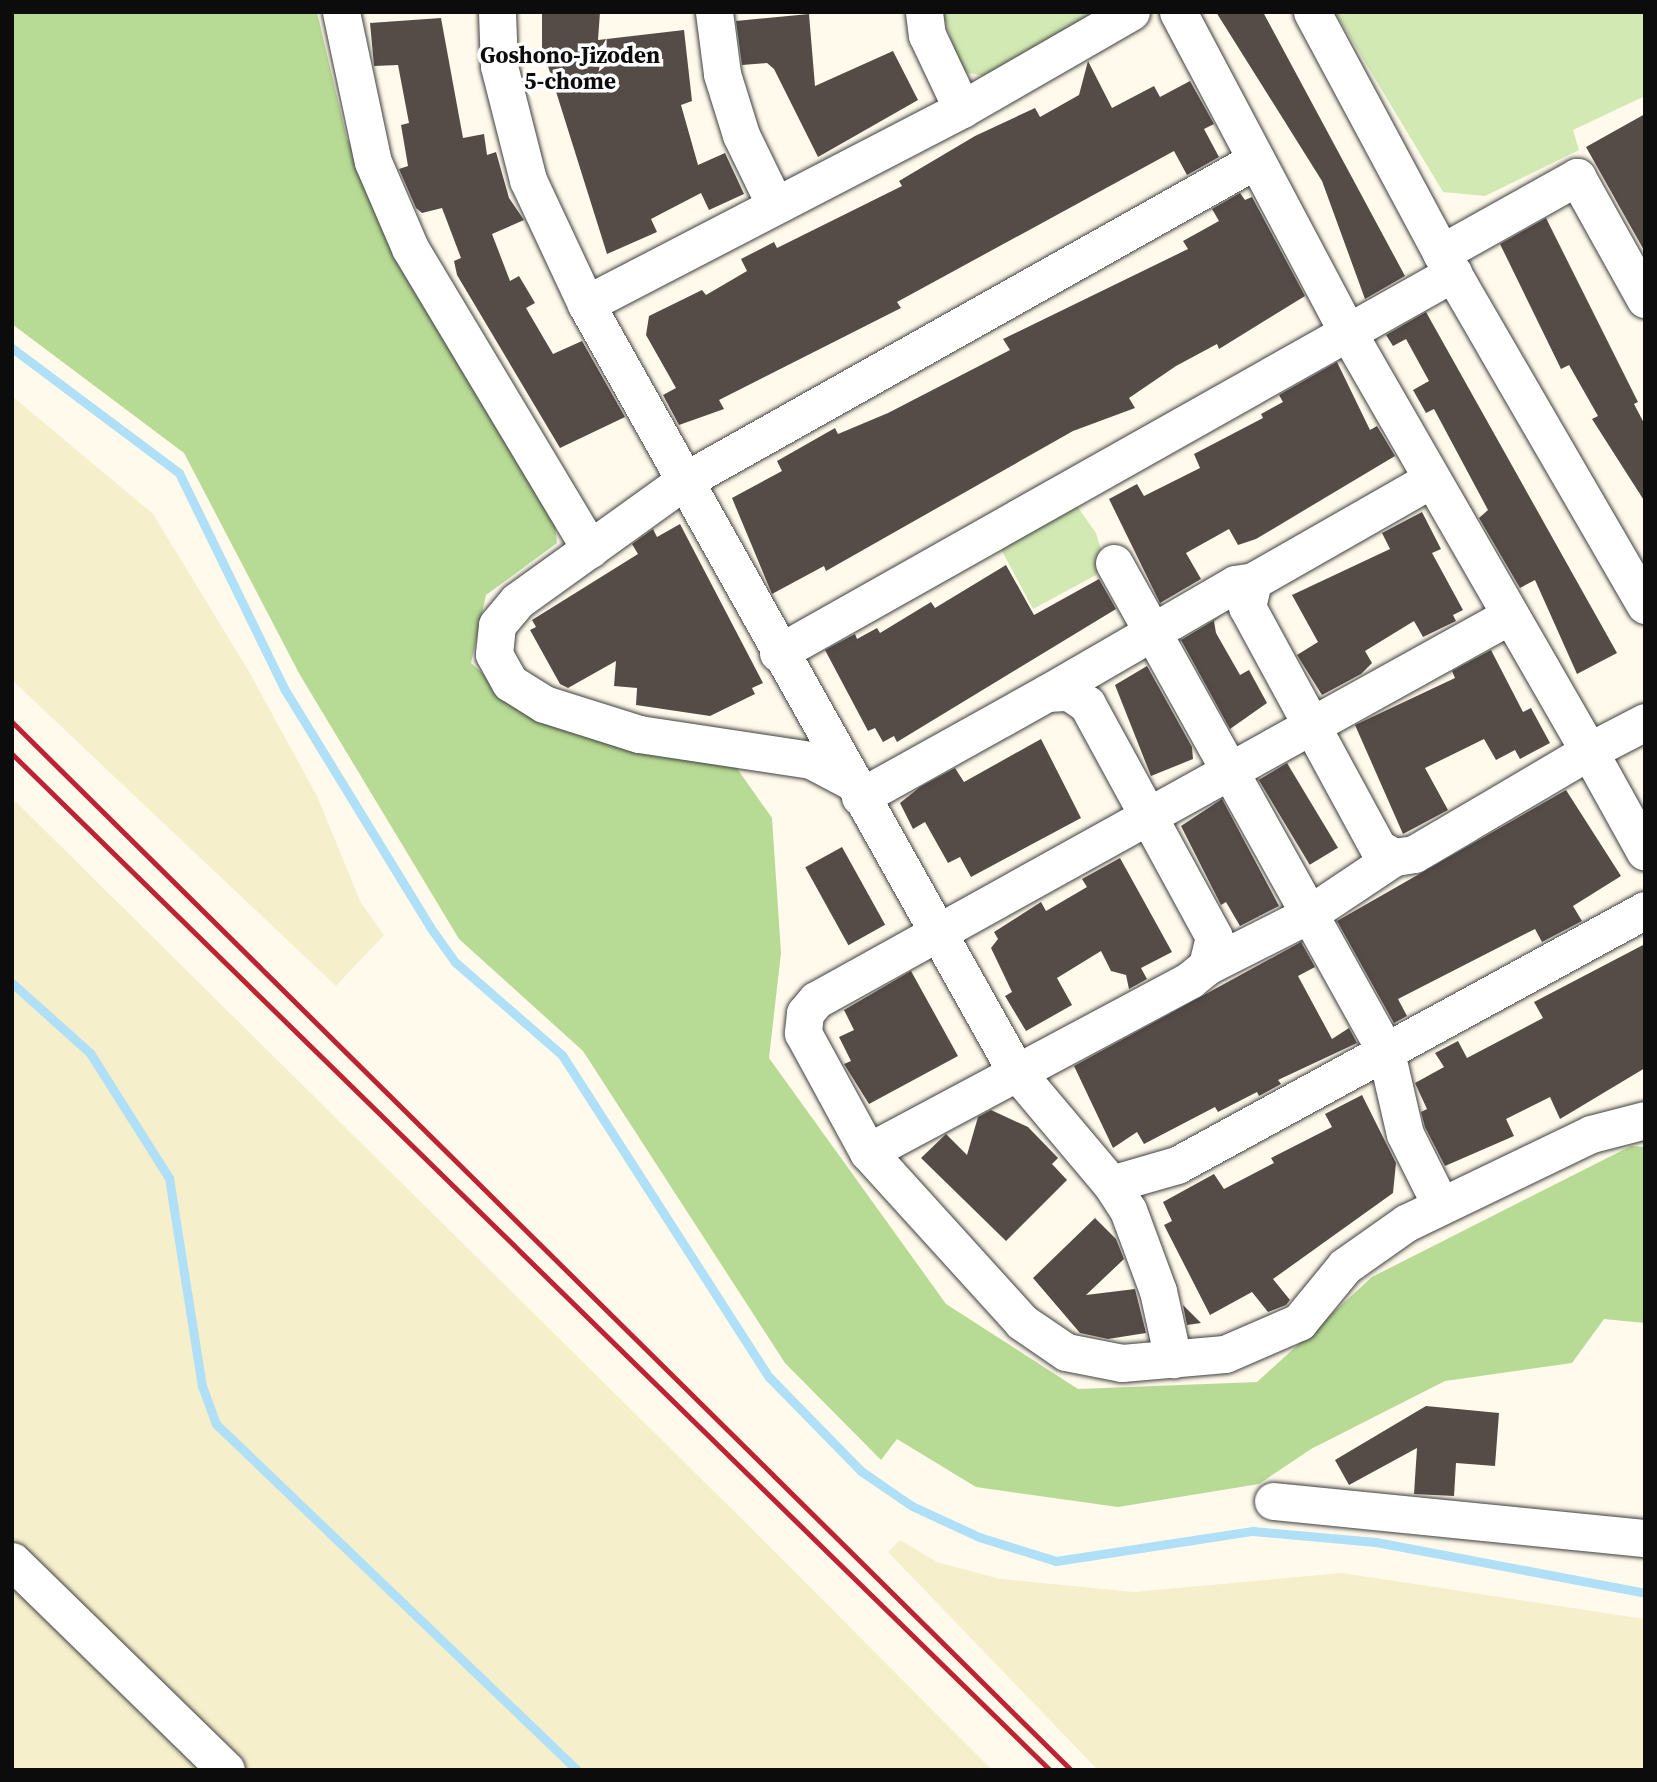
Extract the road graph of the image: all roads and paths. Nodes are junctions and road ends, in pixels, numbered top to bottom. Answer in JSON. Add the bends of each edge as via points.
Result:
{"nodes":[{"id":1,"x":341,"y":12,"type":"edge"},
{"id":2,"x":497,"y":12,"type":"edge"},
{"id":3,"x":714,"y":12,"type":"edge"},
{"id":4,"x":924,"y":12,"type":"edge"},
{"id":5,"x":1131,"y":12,"type":"edge"},
{"id":6,"x":1178,"y":12,"type":"edge"},
{"id":7,"x":1312,"y":12,"type":"edge"},
{"id":8,"x":962,"y":109,"type":"junction"},
{"id":9,"x":1256,"y":160,"type":"junction"},
{"id":10,"x":775,"y":205,"type":"junction"},
{"id":11,"x":1447,"y":262,"type":"junction"},
{"id":12,"x":1645,"y":299,"type":"edge"},
{"id":13,"x":586,"y":303,"type":"junction"},
{"id":14,"x":1346,"y":329,"type":"junction"},
{"id":15,"x":1432,"y":479,"type":"junction"},
{"id":16,"x":684,"y":481,"type":"junction"},
{"id":17,"x":590,"y":549,"type":"junction"},
{"id":18,"x":1114,"y":563,"type":"dead end"},
{"id":19,"x":1253,"y":581,"type":"junction"},
{"id":20,"x":1645,"y":605,"type":"edge"},
{"id":21,"x":1509,"y":615,"type":"junction"},
{"id":22,"x":1150,"y":631,"type":"junction"},
{"id":23,"x":778,"y":653,"type":"junction"},
{"id":24,"x":1047,"y":693,"type":"junction"},
{"id":25,"x":1645,"y":722,"type":"edge"},
{"id":26,"x":1310,"y":727,"type":"junction"},
{"id":27,"x":1589,"y":751,"type":"junction"},
{"id":28,"x":1227,"y":774,"type":"junction"},
{"id":29,"x":855,"y":789,"type":"junction"},
{"id":30,"x":1146,"y":819,"type":"junction"},
{"id":31,"x":1645,"y":852,"type":"edge"},
{"id":32,"x":1394,"y":857,"type":"junction"},
{"id":33,"x":1645,"y":910,"type":"edge"},
{"id":34,"x":1306,"y":916,"type":"junction"},
{"id":35,"x":938,"y":935,"type":"junction"},
{"id":36,"x":1207,"y":966,"type":"junction"},
{"id":37,"x":1386,"y":1052,"type":"junction"},
{"id":38,"x":1015,"y":1070,"type":"junction"},
{"id":39,"x":1645,"y":1120,"type":"edge"},
{"id":40,"x":868,"y":1152,"type":"junction"},
{"id":41,"x":1111,"y":1184,"type":"junction"},
{"id":42,"x":1441,"y":1206,"type":"junction"},
{"id":43,"x":1173,"y":1359,"type":"junction"},
{"id":44,"x":1273,"y":1500,"type":"dead end"},
{"id":45,"x":1645,"y":1538,"type":"edge"},
{"id":46,"x":12,"y":1561,"type":"edge"},
{"id":47,"x":226,"y":1770,"type":"edge"}],
"edges":[{"from":1,"to":17,"type":"street","via":[[373,162],[410,248]]},
{"from":2,"to":13,"type":"street","via":[[499,66],[528,180]]},
{"from":3,"to":10,"type":"street","via":[[722,74],[741,135]]},
{"from":4,"to":8,"type":"street","via":[[927,35]]},
{"from":5,"to":8,"type":"street"},
{"from":6,"to":9,"type":"street"},
{"from":7,"to":11,"type":"street"},
{"from":8,"to":10,"type":"street"},
{"from":9,"to":14,"type":"street"},
{"from":9,"to":16,"type":"street"},
{"from":10,"to":13,"type":"street"},
{"from":11,"to":12,"type":"street","via":[[1577,177]]},
{"from":11,"to":14,"type":"street"},
{"from":11,"to":20,"type":"street"},
{"from":13,"to":16,"type":"street"},
{"from":14,"to":15,"type":"street"},
{"from":14,"to":23,"type":"street"},
{"from":15,"to":19,"type":"street"},
{"from":15,"to":21,"type":"street"},
{"from":16,"to":17,"type":"street"},
{"from":16,"to":23,"type":"street"},
{"from":17,"to":29,"type":"street","via":[[517,601],[496,625],[494,654],[510,683],[544,704],[639,733],[811,760]]},
{"from":18,"to":22,"type":"street"},
{"from":19,"to":22,"type":"street","via":[[1235,584]]},
{"from":19,"to":26,"type":"street","via":[[1247,607]]},
{"from":21,"to":26,"type":"street"},
{"from":21,"to":27,"type":"street"},
{"from":22,"to":24,"type":"street"},
{"from":22,"to":28,"type":"street"},
{"from":23,"to":29,"type":"street"},
{"from":24,"to":29,"type":"street"},
{"from":24,"to":30,"type":"street","via":[[1069,692],[1087,704]]},
{"from":25,"to":27,"type":"street"},
{"from":26,"to":28,"type":"street"},
{"from":26,"to":32,"type":"street","via":[[1378,848]]},
{"from":27,"to":31,"type":"street"},
{"from":27,"to":32,"type":"street","via":[[1413,854]]},
{"from":28,"to":30,"type":"street"},
{"from":28,"to":34,"type":"street"},
{"from":29,"to":35,"type":"street"},
{"from":30,"to":35,"type":"street"},
{"from":30,"to":36,"type":"street","via":[[1214,937]]},
{"from":32,"to":34,"type":"street"},
{"from":33,"to":37,"type":"street"},
{"from":34,"to":36,"type":"street"},
{"from":34,"to":37,"type":"street"},
{"from":35,"to":38,"type":"street"},
{"from":35,"to":40,"type":"street","via":[[816,1000],[805,1013],[803,1033]]},
{"from":36,"to":38,"type":"street"},
{"from":37,"to":41,"type":"street","via":[[1159,1173]]},
{"from":37,"to":42,"type":"street","via":[[1405,1134]]},
{"from":38,"to":40,"type":"street"},
{"from":38,"to":41,"type":"street"},
{"from":39,"to":42,"type":"street","via":[[1591,1134]]},
{"from":40,"to":43,"type":"street","via":[[1021,1322],[1066,1352],[1122,1363]]},
{"from":41,"to":43,"type":"street","via":[[1128,1210],[1158,1290]]},
{"from":42,"to":43,"type":"street","via":[[1345,1266],[1299,1322],[1224,1354]]},
{"from":44,"to":45,"type":"street"},
{"from":46,"to":47,"type":"street"}]}
